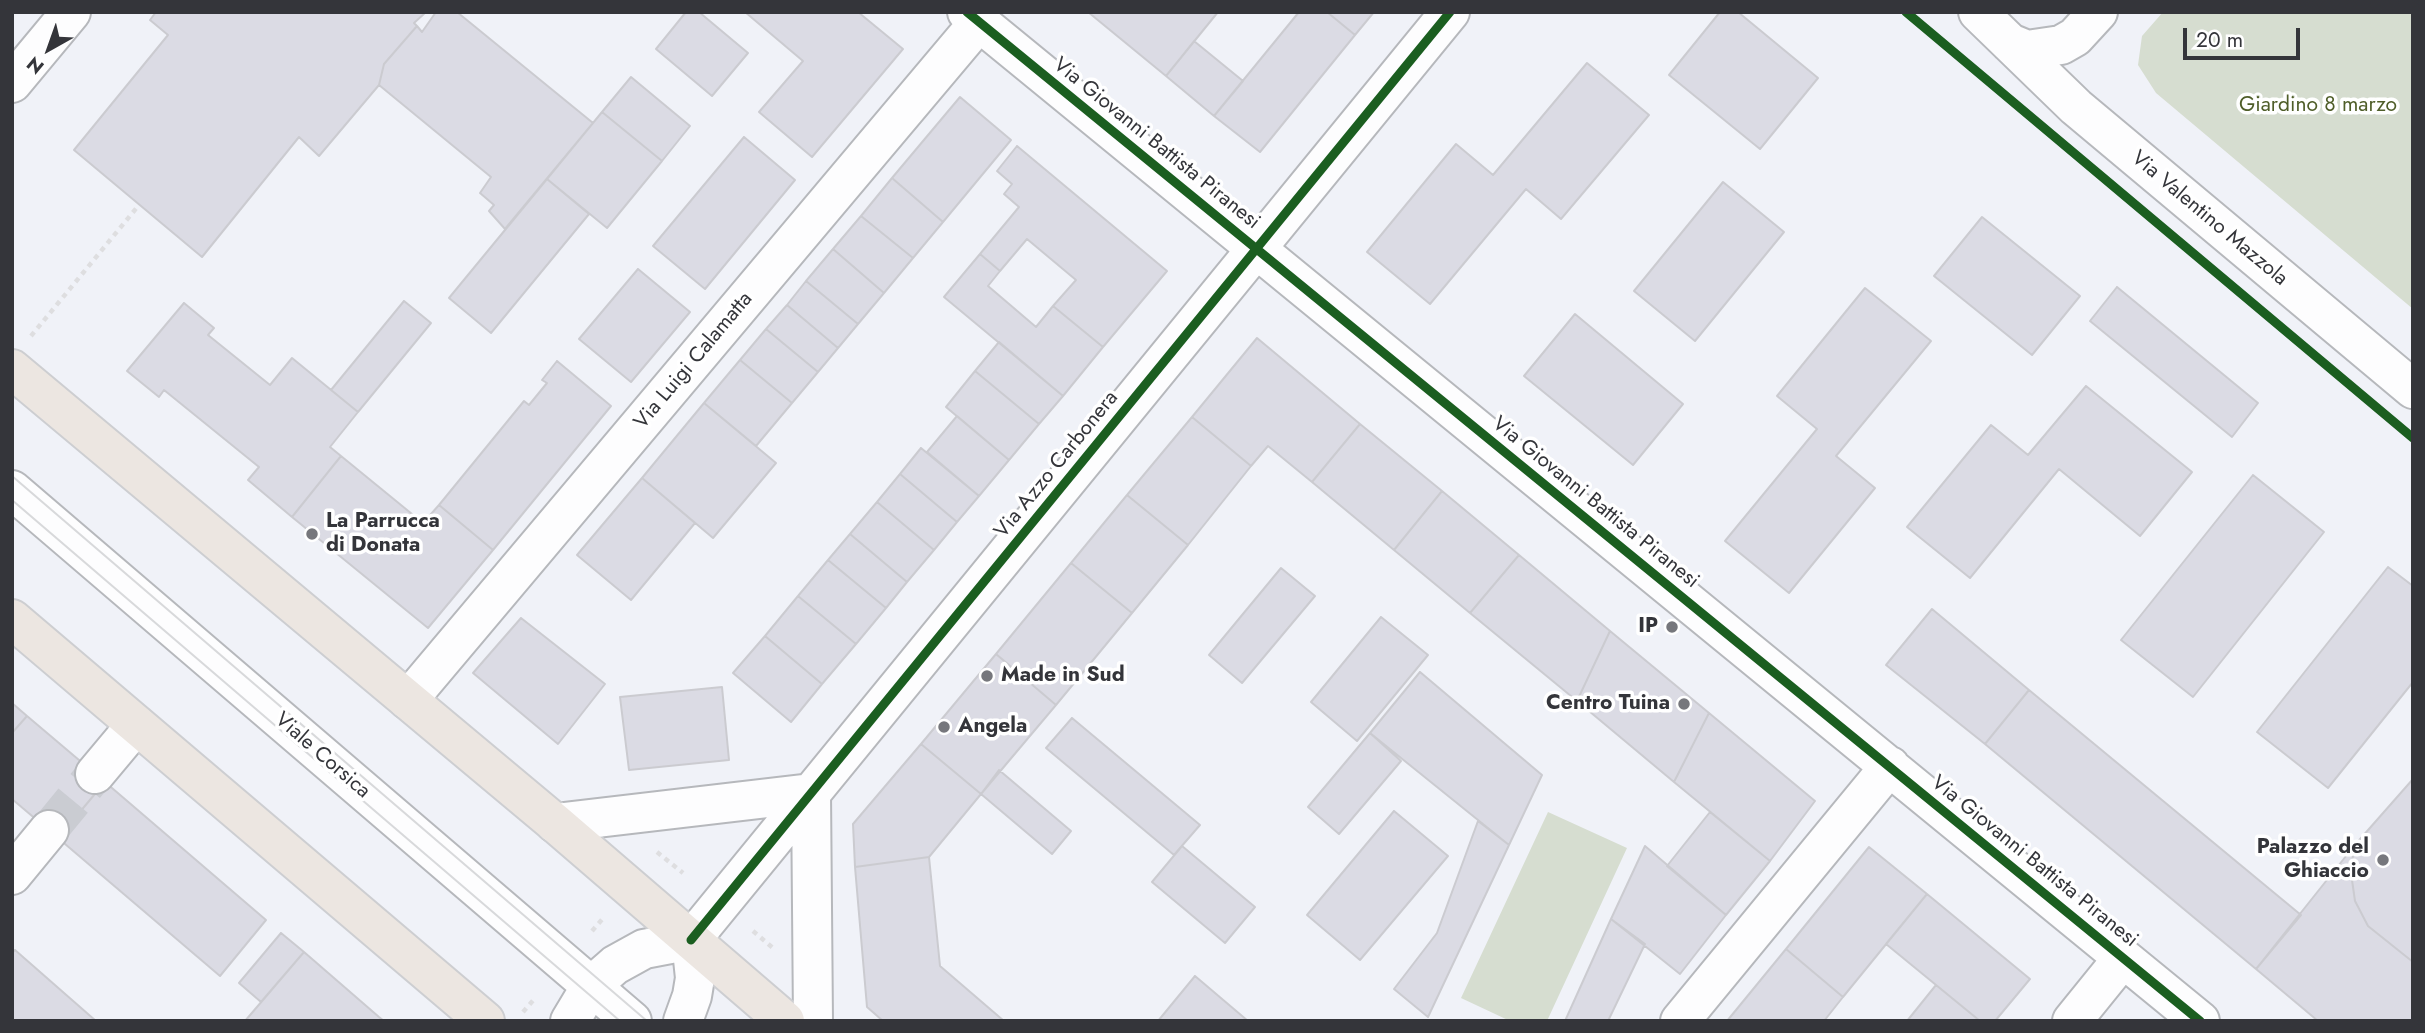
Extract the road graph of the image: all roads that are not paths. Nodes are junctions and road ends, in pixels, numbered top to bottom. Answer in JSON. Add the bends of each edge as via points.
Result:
{"nodes":[{"id":1,"x":71,"y":12,"type":"edge"},
{"id":2,"x":1450,"y":12,"type":"edge"},
{"id":3,"x":1978,"y":12,"type":"edge"},
{"id":4,"x":2084,"y":12,"type":"edge"},
{"id":5,"x":2098,"y":12,"type":"edge"},
{"id":6,"x":973,"y":17,"type":"edge"},
{"id":7,"x":2001,"y":28,"type":"edge"},
{"id":8,"x":12,"y":83,"type":"edge"},
{"id":9,"x":1257,"y":249,"type":"junction"},
{"id":10,"x":20,"y":354,"type":"edge"},
{"id":11,"x":2413,"y":389,"type":"edge"},
{"id":12,"x":12,"y":490,"type":"edge"},
{"id":13,"x":12,"y":619,"type":"edge"},
{"id":14,"x":408,"y":700,"type":"junction"},
{"id":15,"x":136,"y":725,"type":"junction"},
{"id":16,"x":1890,"y":766,"type":"junction"},
{"id":17,"x":96,"y":774,"type":"tunnel mouth"},
{"id":18,"x":811,"y":793,"type":"junction"},
{"id":19,"x":555,"y":823,"type":"junction"},
{"id":20,"x":49,"y":830,"type":"tunnel mouth"},
{"id":21,"x":12,"y":875,"type":"edge"},
{"id":22,"x":691,"y":940,"type":"junction"},
{"id":23,"x":2123,"y":958,"type":"junction"},
{"id":24,"x":592,"y":986,"type":"junction"},
{"id":25,"x":485,"y":1021,"type":"edge"},
{"id":26,"x":570,"y":1021,"type":"edge"},
{"id":27,"x":632,"y":1021,"type":"edge"},
{"id":28,"x":683,"y":1021,"type":"edge"},
{"id":29,"x":785,"y":1021,"type":"edge"},
{"id":30,"x":813,"y":1021,"type":"edge"},
{"id":31,"x":1680,"y":1021,"type":"edge"},
{"id":32,"x":2072,"y":1021,"type":"edge"},
{"id":33,"x":2200,"y":1021,"type":"edge"}],
"edges":[{"from":1,"to":8,"type":"street"},
{"from":2,"to":9,"type":"street","name":"Via Azzo Carbonera"},
{"from":3,"to":7,"type":"street"},
{"from":4,"to":7,"type":"street","via":[[2064,20],[2018,22]]},
{"from":5,"to":7,"type":"street","via":[[2061,46],[2027,50]]},
{"from":6,"to":9,"type":"street","name":"Via Giovanni Battista Piranesi"},
{"from":6,"to":14,"type":"street","name":"Via Luigi Calamatta"},
{"from":7,"to":11,"type":"street","name":"Via Valentino Mazzola","via":[[2076,107]]},
{"from":9,"to":16,"type":"street","name":"Via Giovanni Battista Piranesi"},
{"from":9,"to":18,"type":"street","name":"Via Azzo Carbonera"},
{"from":10,"to":14,"type":"main road"},
{"from":12,"to":24,"type":"street","name":"Viale Corsica"},
{"from":13,"to":15,"type":"main road"},
{"from":14,"to":19,"type":"main road"},
{"from":15,"to":17,"type":"street"},
{"from":15,"to":25,"type":"main road"},
{"from":16,"to":23,"type":"street","name":"Via Giovanni Battista Piranesi"},
{"from":16,"to":31,"type":"street"},
{"from":18,"to":19,"type":"street"},
{"from":18,"to":22,"type":"street","name":"Via Azzo Carbonera"},
{"from":18,"to":30,"type":"street"},
{"from":19,"to":22,"type":"main road"},
{"from":20,"to":21,"type":"street"},
{"from":22,"to":24,"type":"street","via":[[658,945],[630,956]]},
{"from":22,"to":28,"type":"street","via":[[695,978]]},
{"from":22,"to":29,"type":"main road"},
{"from":23,"to":32,"type":"street"},
{"from":23,"to":33,"type":"street","name":"Via Giovanni Battista Piranesi"},
{"from":24,"to":26,"type":"street"},
{"from":24,"to":27,"type":"street","name":"Viale Corsica"}]}
